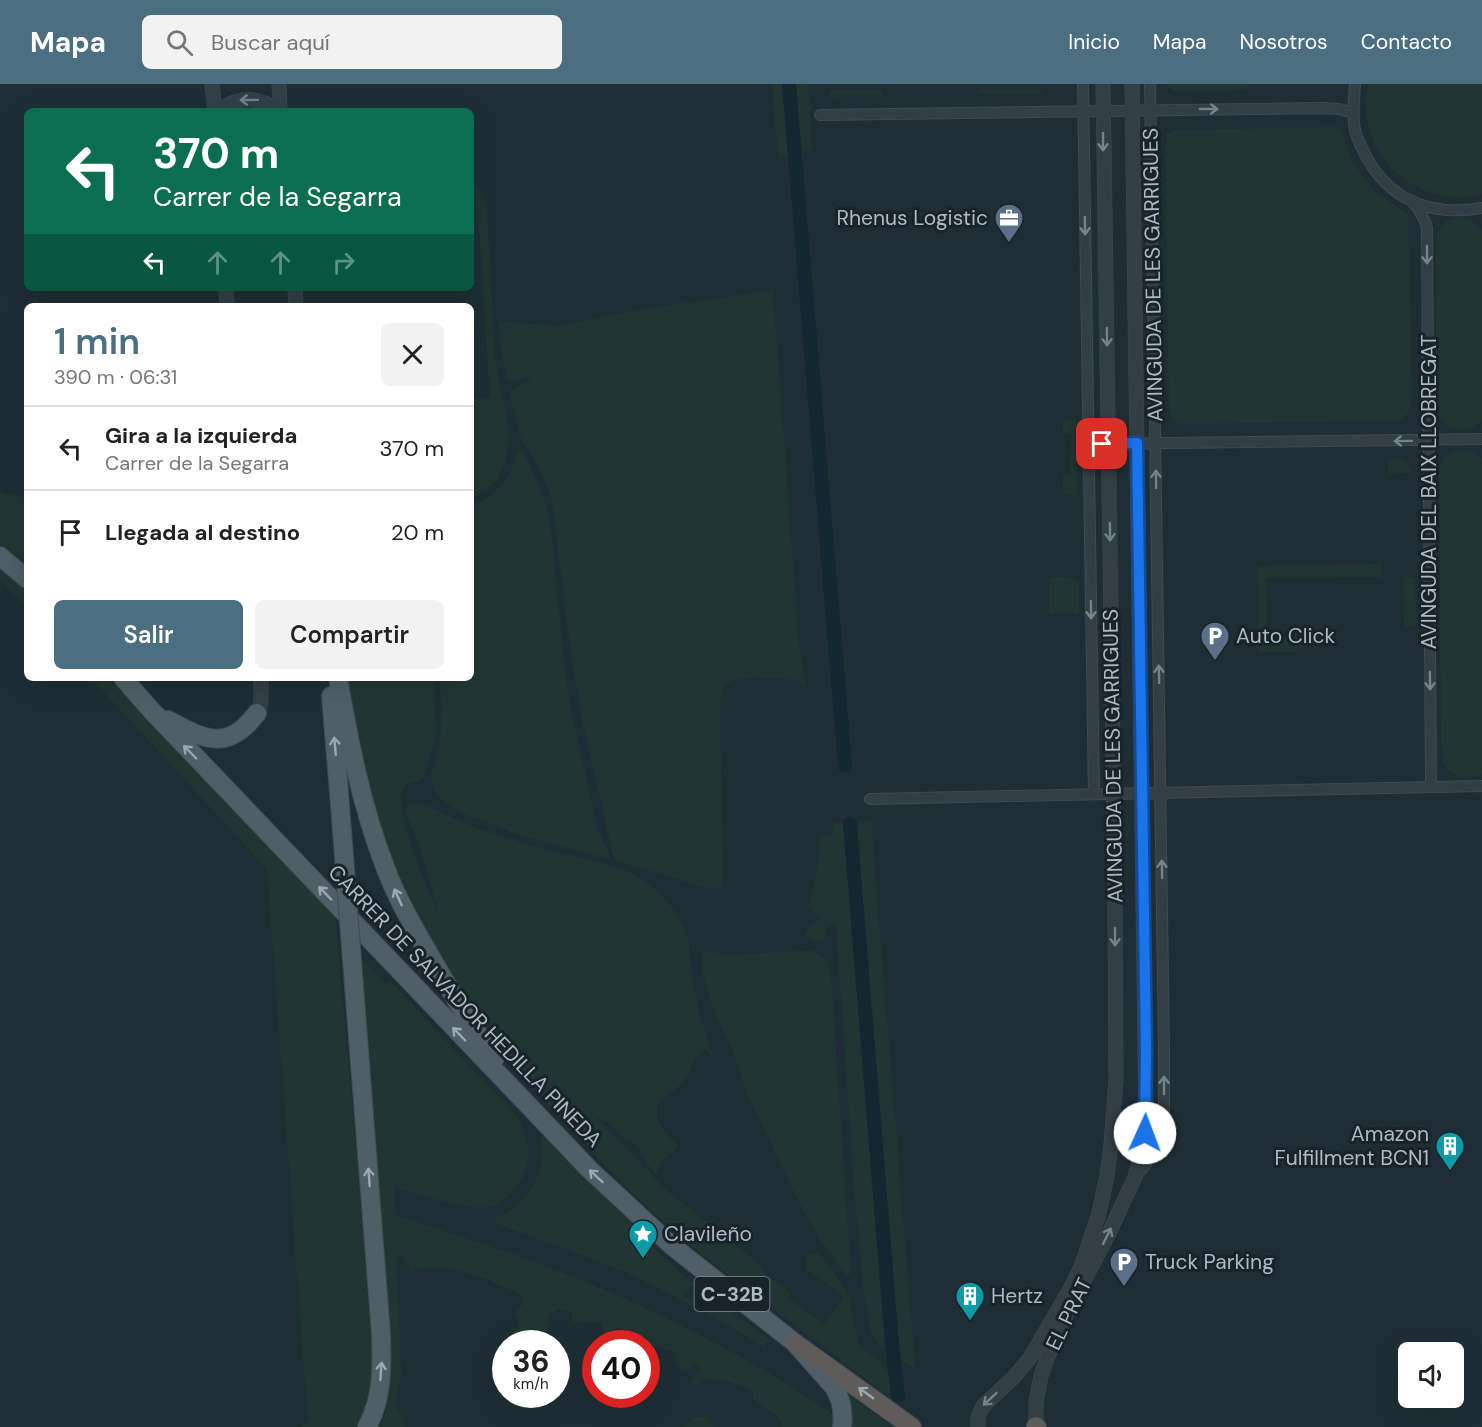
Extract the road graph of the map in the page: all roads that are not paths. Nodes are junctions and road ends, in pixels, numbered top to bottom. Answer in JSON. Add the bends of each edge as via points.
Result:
{"nodes":[{"id":1,"x":212,"y":84,"type":"edge"},
{"id":2,"x":279,"y":84,"type":"edge"},
{"id":3,"x":1083,"y":84,"type":"edge"},
{"id":4,"x":1103,"y":84,"type":"edge"},
{"id":5,"x":1132,"y":84,"type":"edge"},
{"id":6,"x":1150,"y":84,"type":"edge"},
{"id":7,"x":1355,"y":84,"type":"edge"},
{"id":8,"x":215,"y":108,"type":"edge"},
{"id":9,"x":224,"y":108,"type":"edge"},
{"id":10,"x":275,"y":108,"type":"edge"},
{"id":11,"x":279,"y":108,"type":"edge"},
{"id":12,"x":1132,"y":110,"type":"junction"},
{"id":13,"x":1151,"y":110,"type":"junction"},
{"id":14,"x":1084,"y":111,"type":"junction"},
{"id":15,"x":1104,"y":111,"type":"junction"},
{"id":16,"x":1354,"y":113,"type":"junction"},
{"id":17,"x":820,"y":115,"type":"dead end"},
{"id":18,"x":1412,"y":201,"type":"junction"},
{"id":19,"x":1482,"y":208,"type":"edge"},
{"id":20,"x":1482,"y":439,"type":"edge"},
{"id":21,"x":1428,"y":440,"type":"junction"},
{"id":22,"x":1108,"y":443,"type":"junction"},
{"id":23,"x":1137,"y":443,"type":"junction"},
{"id":24,"x":1155,"y":443,"type":"junction"},
{"id":25,"x":1089,"y":444,"type":"junction"},
{"id":26,"x":0,"y":556,"type":"edge"},
{"id":27,"x":24,"y":576,"type":"edge"},
{"id":28,"x":126,"y":681,"type":"edge"},
{"id":29,"x":261,"y":681,"type":"edge"},
{"id":30,"x":329,"y":681,"type":"edge"},
{"id":31,"x":339,"y":681,"type":"edge"},
{"id":32,"x":151,"y":710,"type":"junction"},
{"id":33,"x":257,"y":712,"type":"joint"},
{"id":34,"x":1482,"y":786,"type":"edge"},
{"id":35,"x":1431,"y":787,"type":"junction"},
{"id":36,"x":1142,"y":793,"type":"junction"},
{"id":37,"x":1161,"y":793,"type":"junction"},
{"id":38,"x":1094,"y":794,"type":"junction"},
{"id":39,"x":1113,"y":794,"type":"junction"},
{"id":40,"x":870,"y":799,"type":"dead end"},
{"id":41,"x":543,"y":1122,"type":"junction"},
{"id":42,"x":1135,"y":1178,"type":"junction"},
{"id":43,"x":1121,"y":1207,"type":"joint"},
{"id":44,"x":795,"y":1342,"type":"junction"},
{"id":45,"x":367,"y":1427,"type":"edge"},
{"id":46,"x":842,"y":1427,"type":"edge"},
{"id":47,"x":912,"y":1427,"type":"edge"},
{"id":48,"x":978,"y":1427,"type":"edge"},
{"id":49,"x":1036,"y":1427,"type":"edge"}],
"edges":[{"from":1,"to":8,"type":"street"},
{"from":2,"to":11,"type":"street"},
{"from":3,"to":14,"type":"street","name":"AVINGUDA DE LES GARRIGUES"},
{"from":4,"to":15,"type":"street","name":"AVINGUDA DE LES GARRIGUES"},
{"from":5,"to":12,"type":"street","name":"AVINGUDA DE LES GARRIGUES"},
{"from":6,"to":13,"type":"street","name":"AVINGUDA DE LES GARRIGUES"},
{"from":7,"to":16,"type":"street"},
{"from":10,"to":9,"type":"street","one_way":true,"via":[[260,100],[247,99]]},
{"from":12,"to":13,"type":"street"},
{"from":12,"to":15,"type":"street"},
{"from":12,"to":23,"type":"street","name":"AVINGUDA DE LES GARRIGUES"},
{"from":13,"to":16,"type":"street","one_way":true,"via":[[1324,108]]},
{"from":13,"to":24,"type":"street","name":"AVINGUDA DE LES GARRIGUES"},
{"from":14,"to":15,"type":"street"},
{"from":14,"to":17,"type":"street"},
{"from":14,"to":25,"type":"street","name":"AVINGUDA DE LES GARRIGUES","one_way":true},
{"from":15,"to":22,"type":"street","name":"AVINGUDA DE LES GARRIGUES","one_way":true},
{"from":16,"to":18,"type":"street","via":[[1361,148],[1377,174]]},
{"from":18,"to":19,"type":"street","via":[[1441,210]]},
{"from":18,"to":21,"type":"street","name":"AVINGUDA DEL BAIX LLOBREGAT","one_way":true,"via":[[1425,218],[1427,228]]},
{"from":20,"to":21,"type":"street"},
{"from":21,"to":24,"type":"street","one_way":true},
{"from":21,"to":35,"type":"street","name":"AVINGUDA DEL BAIX LLOBREGAT","one_way":true},
{"from":22,"to":23,"type":"street"},
{"from":22,"to":25,"type":"street"},
{"from":22,"to":39,"type":"street","name":"AVINGUDA DE LES GARRIGUES","one_way":true},
{"from":23,"to":24,"type":"street"},
{"from":23,"to":36,"type":"street","name":"AVINGUDA DE LES GARRIGUES"},
{"from":37,"to":24,"type":"street","name":"AVINGUDA DE LES GARRIGUES","one_way":true},
{"from":25,"to":38,"type":"street","name":"AVINGUDA DE LES GARRIGUES","one_way":true},
{"from":26,"to":27,"type":"main road"},
{"from":28,"to":32,"type":"main road","name":"CARRER DE SALVADOR HEDILLA PINEDA"},
{"from":29,"to":33,"type":"street"},
{"from":45,"to":30,"type":"main road","one_way":true,"bridge":true,"via":[[377,1404],[381,1334]]},
{"from":41,"to":31,"type":"main road","one_way":true,"via":[[483,1043],[407,917],[368,818]]},
{"from":32,"to":33,"type":"main road","via":[[192,734],[214,738],[239,732]]},
{"from":41,"to":32,"type":"main road","name":"CARRER DE SALVADOR HEDILLA PINEDA","one_way":true},
{"from":34,"to":35,"type":"street"},
{"from":35,"to":37,"type":"street"},
{"from":36,"to":37,"type":"street"},
{"from":36,"to":39,"type":"street"},
{"from":36,"to":42,"type":"street","name":"AVINGUDA DE LES GARRIGUES","via":[[1146,1121]]},
{"from":42,"to":37,"type":"street","name":"AVINGUDA DE LES GARRIGUES","one_way":true,"via":[[1153,1154],[1164,1119]]},
{"from":38,"to":39,"type":"street"},
{"from":38,"to":40,"type":"street"},
{"from":39,"to":48,"type":"street","name":"AVINGUDA DE LES GARRIGUES","one_way":true,"via":[[1116,1081],[1107,1176],[1081,1268],[1029,1359],[983,1406]]},
{"from":44,"to":41,"type":"main road","name":"CARRER DE SALVADOR HEDILLA PINEDA","number":"C-32B","one_way":true,"via":[[671,1245]]},
{"from":42,"to":43,"type":"street","name":"AVINGUDA DE LES GARRIGUES"},
{"from":49,"to":43,"type":"street","name":"EL PRAT","one_way":true,"via":[[1041,1376],[1056,1335]]},
{"from":44,"to":46,"type":"main road","number":"C-32B","via":[[839,1394]]},
{"from":47,"to":44,"type":"highway","number":"C-32B","one_way":true}]}
